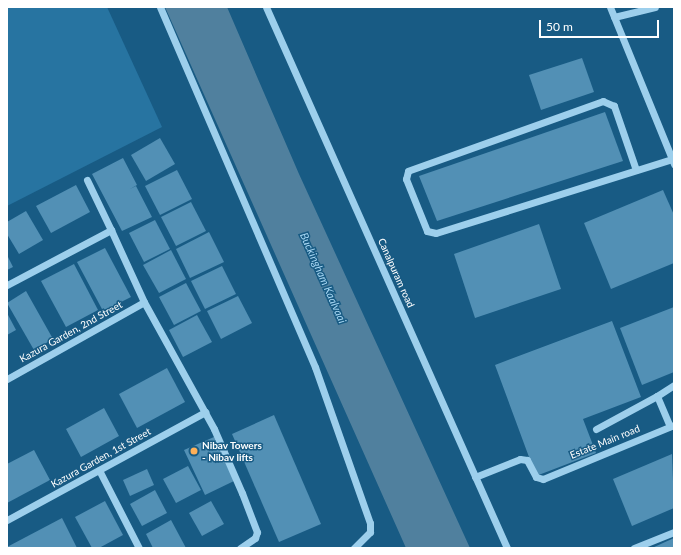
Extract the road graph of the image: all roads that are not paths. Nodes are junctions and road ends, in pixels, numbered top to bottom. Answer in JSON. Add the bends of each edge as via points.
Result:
{"nodes":[{"id":1,"x":160,"y":7,"type":"edge"},
{"id":2,"x":266,"y":7,"type":"edge"},
{"id":3,"x":610,"y":7,"type":"edge"},
{"id":4,"x":655,"y":7,"type":"edge"},
{"id":5,"x":614,"y":17,"type":"junction"},
{"id":6,"x":673,"y":162,"type":"edge"},
{"id":7,"x":636,"y":170,"type":"junction"},
{"id":8,"x":87,"y":180,"type":"dead end"},
{"id":9,"x":111,"y":230,"type":"junction"},
{"id":10,"x":7,"y":285,"type":"edge"},
{"id":11,"x":144,"y":302,"type":"junction"},
{"id":12,"x":7,"y":379,"type":"edge"},
{"id":13,"x":674,"y":385,"type":"edge"},
{"id":14,"x":657,"y":396,"type":"junction"},
{"id":15,"x":205,"y":412,"type":"junction"},
{"id":16,"x":672,"y":426,"type":"edge"},
{"id":17,"x":596,"y":430,"type":"dead end"},
{"id":18,"x":99,"y":470,"type":"junction"},
{"id":19,"x":475,"y":477,"type":"junction"},
{"id":20,"x":7,"y":520,"type":"edge"},
{"id":21,"x":674,"y":532,"type":"edge"},
{"id":22,"x":139,"y":548,"type":"edge"},
{"id":23,"x":240,"y":548,"type":"edge"},
{"id":24,"x":354,"y":548,"type":"edge"},
{"id":25,"x":507,"y":548,"type":"edge"},
{"id":26,"x":634,"y":548,"type":"edge"}],
"edges":[{"from":1,"to":24,"type":"street","via":[[315,367],[370,523],[370,532]]},
{"from":2,"to":19,"type":"street","name":"Canalpuram road"},
{"from":3,"to":5,"type":"street"},
{"from":4,"to":5,"type":"street"},
{"from":5,"to":6,"type":"street"},
{"from":6,"to":7,"type":"street"},
{"from":7,"to":7,"type":"street","via":[[436,233],[426,231],[406,179],[408,171],[603,101],[614,106]]},
{"from":8,"to":9,"type":"street"},
{"from":9,"to":10,"type":"street"},
{"from":9,"to":11,"type":"street"},
{"from":11,"to":12,"type":"street","name":"Kazura Garden, 2nd Street"},
{"from":11,"to":15,"type":"street"},
{"from":13,"to":14,"type":"street"},
{"from":14,"to":16,"type":"street"},
{"from":14,"to":17,"type":"street"},
{"from":15,"to":18,"type":"street","name":"Kazura Garden, 1st Street"},
{"from":15,"to":23,"type":"street","via":[[257,532],[255,538]]},
{"from":16,"to":19,"type":"street","name":"Estate Main road","via":[[543,479],[536,477],[527,460],[520,459]]},
{"from":18,"to":20,"type":"street","name":"Kazura Garden, 1st Street"},
{"from":18,"to":22,"type":"street"},
{"from":19,"to":25,"type":"street","name":"Canalpuram road"},
{"from":21,"to":26,"type":"street"}]}
